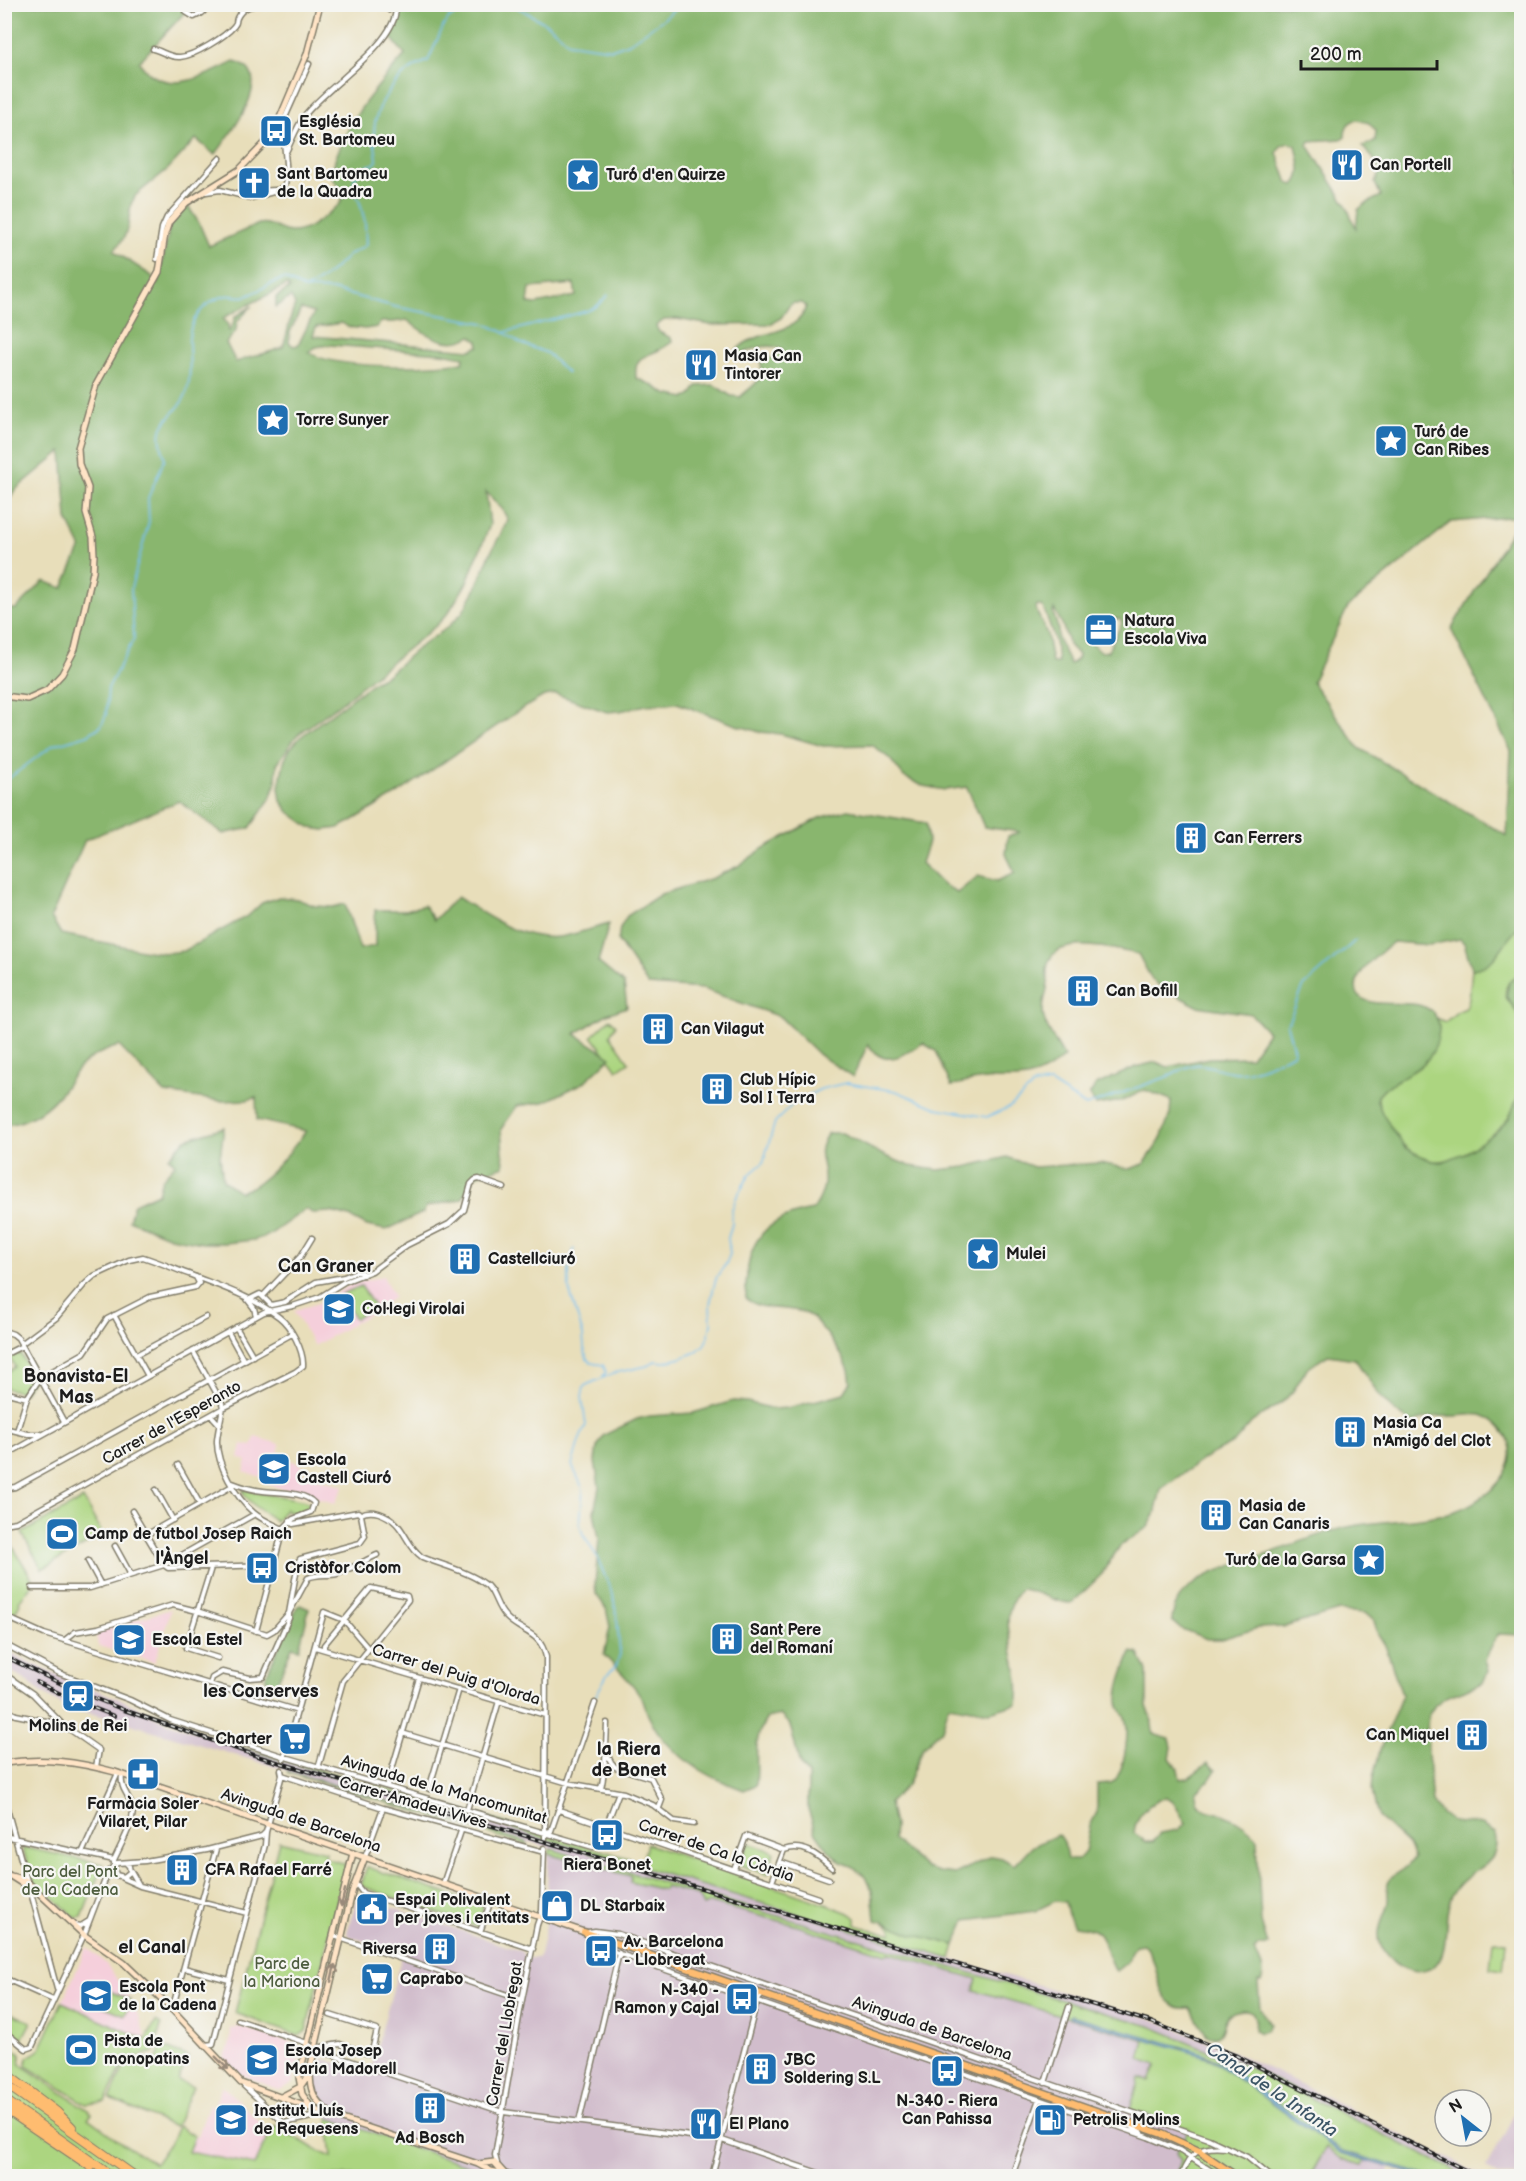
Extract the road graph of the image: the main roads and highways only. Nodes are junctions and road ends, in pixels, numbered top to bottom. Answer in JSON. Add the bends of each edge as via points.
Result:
{"nodes":[{"id":1,"x":322,"y":5,"type":"edge"},
{"id":2,"x":312,"y":37,"type":"junction"},
{"id":3,"x":4,"y":696,"type":"edge"},
{"id":4,"x":4,"y":1763,"type":"edge"},
{"id":5,"x":353,"y":1853,"type":"junction"},
{"id":6,"x":365,"y":1857,"type":"junction"},
{"id":7,"x":8,"y":1875,"type":"edge"},
{"id":8,"x":27,"y":1882,"type":"junction"},
{"id":9,"x":584,"y":1932,"type":"joint"},
{"id":10,"x":4,"y":2072,"type":"edge"},
{"id":11,"x":310,"y":2073,"type":"junction"},
{"id":12,"x":4,"y":2083,"type":"edge"},
{"id":13,"x":300,"y":2087,"type":"junction"},
{"id":14,"x":281,"y":2097,"type":"junction"},
{"id":15,"x":4,"y":2099,"type":"edge"},
{"id":16,"x":4,"y":2108,"type":"edge"},
{"id":17,"x":311,"y":2108,"type":"junction"},
{"id":18,"x":331,"y":2115,"type":"junction"},
{"id":19,"x":88,"y":2143,"type":"junction"},
{"id":20,"x":110,"y":2176,"type":"edge"},
{"id":21,"x":135,"y":2176,"type":"edge"},
{"id":22,"x":513,"y":2176,"type":"edge"},
{"id":23,"x":1236,"y":2176,"type":"edge"}],
"edges":[{"from":1,"to":2,"type":"main road"},
{"from":1,"to":2,"type":"main road"},
{"from":2,"to":3,"type":"main road","via":[[274,129],[256,154],[217,187],[198,188],[197,196],[169,222],[159,272],[96,385],[78,448],[88,488],[86,513],[94,548],[93,572],[75,649],[62,675],[47,690],[27,699]]},
{"from":4,"to":5,"type":"main road","name":"Avinguda de Barcelona","via":[[57,1760],[96,1767]]},
{"from":5,"to":6,"type":"main road","name":"Avinguda de Barcelona"},
{"from":5,"to":13,"type":"main road","one_way":true},
{"from":6,"to":9,"type":"main road","name":"Avinguda de Barcelona"},
{"from":11,"to":6,"type":"main road","one_way":true,"via":[[355,1883]]},
{"from":7,"to":8,"type":"main road"},
{"from":7,"to":8,"type":"main road"},
{"from":8,"to":14,"type":"main road","one_way":true,"via":[[84,1935],[124,1963],[241,2083]]},
{"from":9,"to":23,"type":"main road","name":"Avinguda de Barcelona","via":[[609,1946],[1179,2140]]},
{"from":10,"to":19,"type":"highway","via":[[57,2112]]},
{"from":11,"to":13,"type":"main road"},
{"from":11,"to":18,"type":"main road","via":[[310,2089],[315,2099]]},
{"from":12,"to":19,"type":"highway"},
{"from":13,"to":14,"type":"main road"},
{"from":13,"to":17,"type":"main road"},
{"from":14,"to":17,"type":"main road"},
{"from":15,"to":20,"type":"highway"},
{"from":16,"to":20,"type":"highway","via":[[81,2161]]},
{"from":17,"to":18,"type":"main road"},
{"from":18,"to":22,"type":"main road"},
{"from":19,"to":21,"type":"highway"}]}
